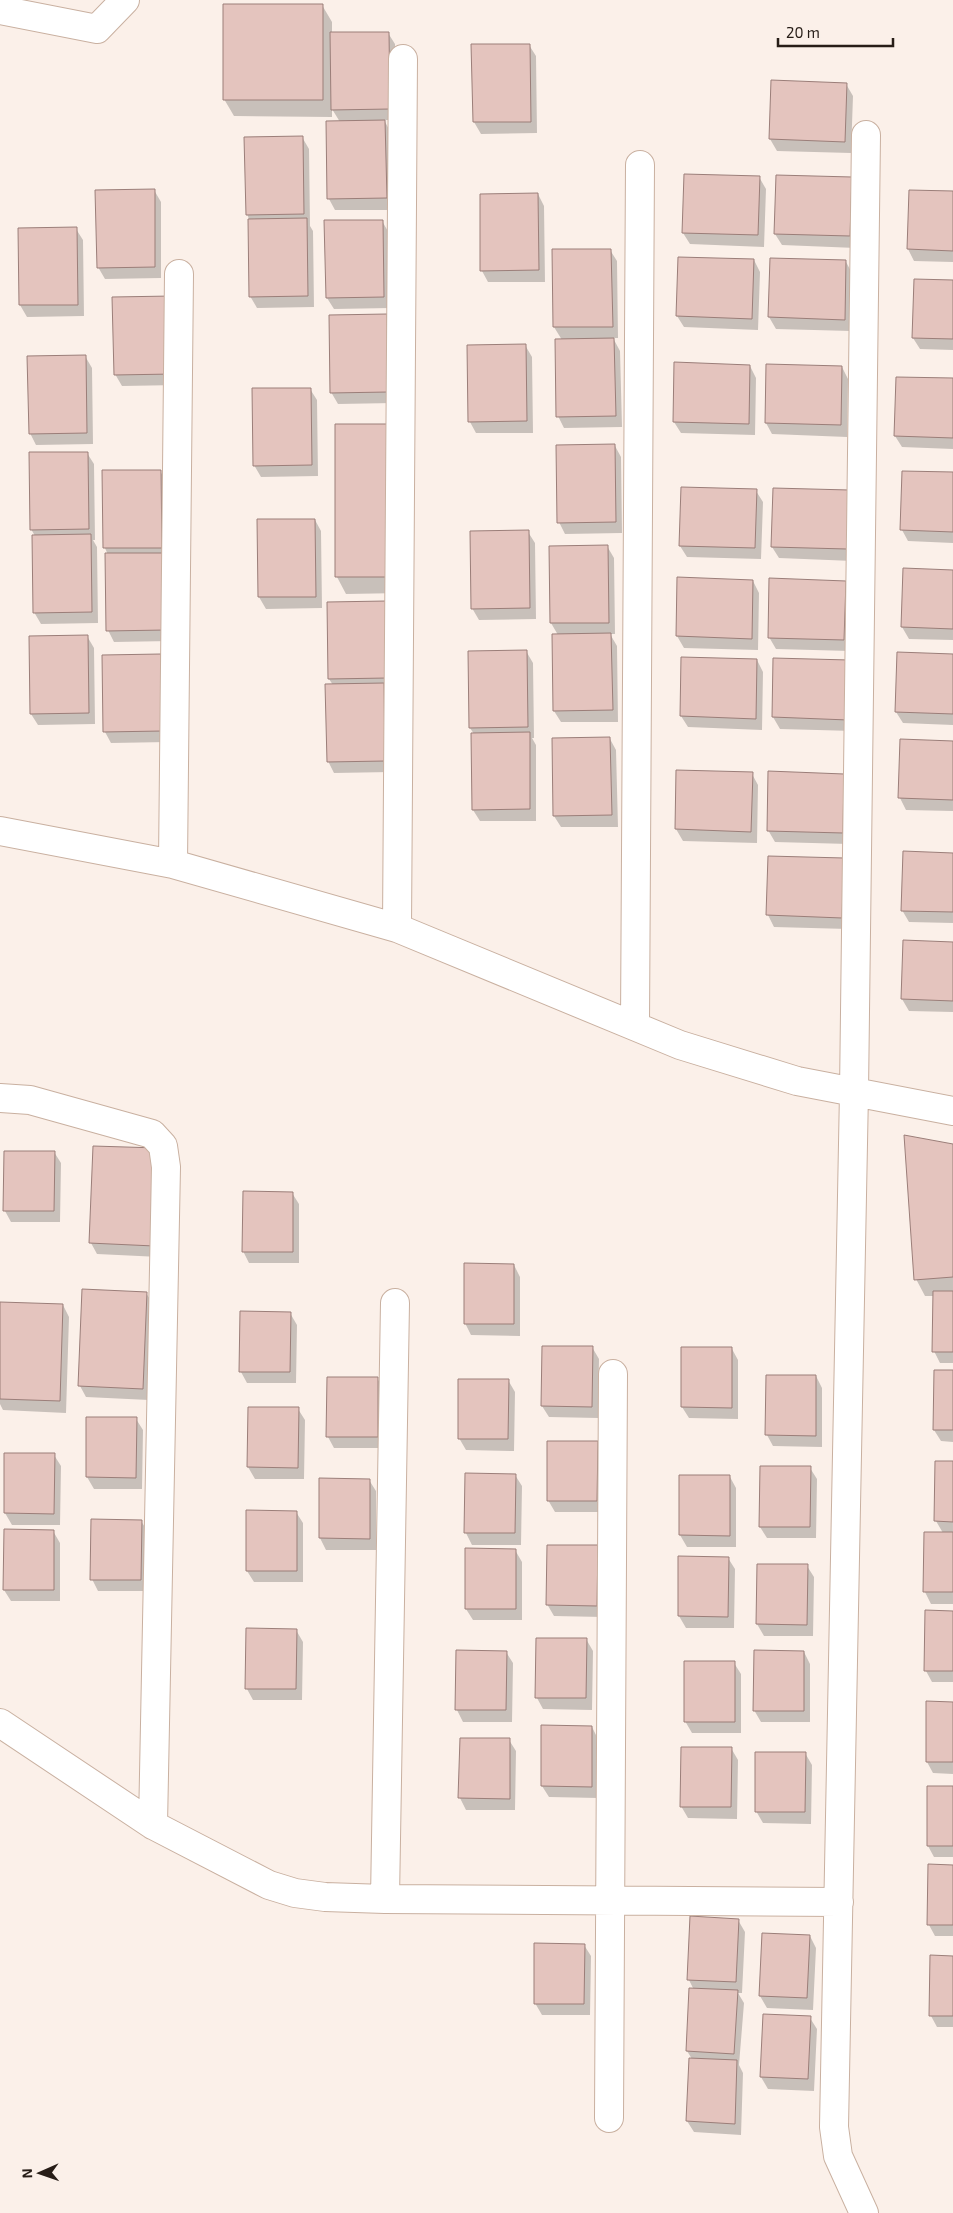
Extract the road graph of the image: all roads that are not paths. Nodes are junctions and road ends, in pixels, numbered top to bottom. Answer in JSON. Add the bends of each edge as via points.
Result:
{"nodes":[{"id":1,"x":124,"y":0,"type":"edge"},
{"id":2,"x":0,"y":10,"type":"edge"},
{"id":3,"x":403,"y":59,"type":"dead end"},
{"id":4,"x":866,"y":135,"type":"dead end"},
{"id":5,"x":640,"y":164,"type":"dead end"},
{"id":6,"x":179,"y":274,"type":"dead end"},
{"id":7,"x":0,"y":832,"type":"edge"},
{"id":8,"x":173,"y":864,"type":"junction"},
{"id":9,"x":397,"y":928,"type":"junction"},
{"id":10,"x":635,"y":1026,"type":"junction"},
{"id":11,"x":854,"y":1092,"type":"junction"},
{"id":12,"x":0,"y":1098,"type":"edge"},
{"id":13,"x":953,"y":1111,"type":"edge"},
{"id":14,"x":394,"y":1303,"type":"dead end"},
{"id":15,"x":613,"y":1374,"type":"dead end"},
{"id":16,"x":0,"y":1723,"type":"edge"},
{"id":17,"x":153,"y":1825,"type":"junction"},
{"id":18,"x":385,"y":1899,"type":"junction"},
{"id":19,"x":610,"y":1899,"type":"junction"},
{"id":20,"x":839,"y":1902,"type":"junction"},
{"id":21,"x":609,"y":2118,"type":"dead end"},
{"id":22,"x":864,"y":2213,"type":"edge"}],
"edges":[{"from":1,"to":2,"type":"street","via":[[97,29]]},
{"from":3,"to":9,"type":"street"},
{"from":4,"to":11,"type":"street"},
{"from":5,"to":10,"type":"street"},
{"from":6,"to":8,"type":"street"},
{"from":7,"to":8,"type":"street"},
{"from":8,"to":9,"type":"street"},
{"from":9,"to":10,"type":"street"},
{"from":10,"to":11,"type":"street","via":[[680,1044],[797,1081]]},
{"from":11,"to":13,"type":"street"},
{"from":11,"to":20,"type":"street"},
{"from":12,"to":17,"type":"street","via":[[30,1100],[152,1134],[162,1146],[166,1167]]},
{"from":14,"to":18,"type":"street"},
{"from":15,"to":19,"type":"street"},
{"from":16,"to":17,"type":"street"},
{"from":17,"to":18,"type":"street","via":[[269,1885],[294,1893]]},
{"from":18,"to":19,"type":"street"},
{"from":19,"to":20,"type":"street"},
{"from":19,"to":21,"type":"street"},
{"from":20,"to":22,"type":"street","via":[[834,2127],[838,2156]]}]}
